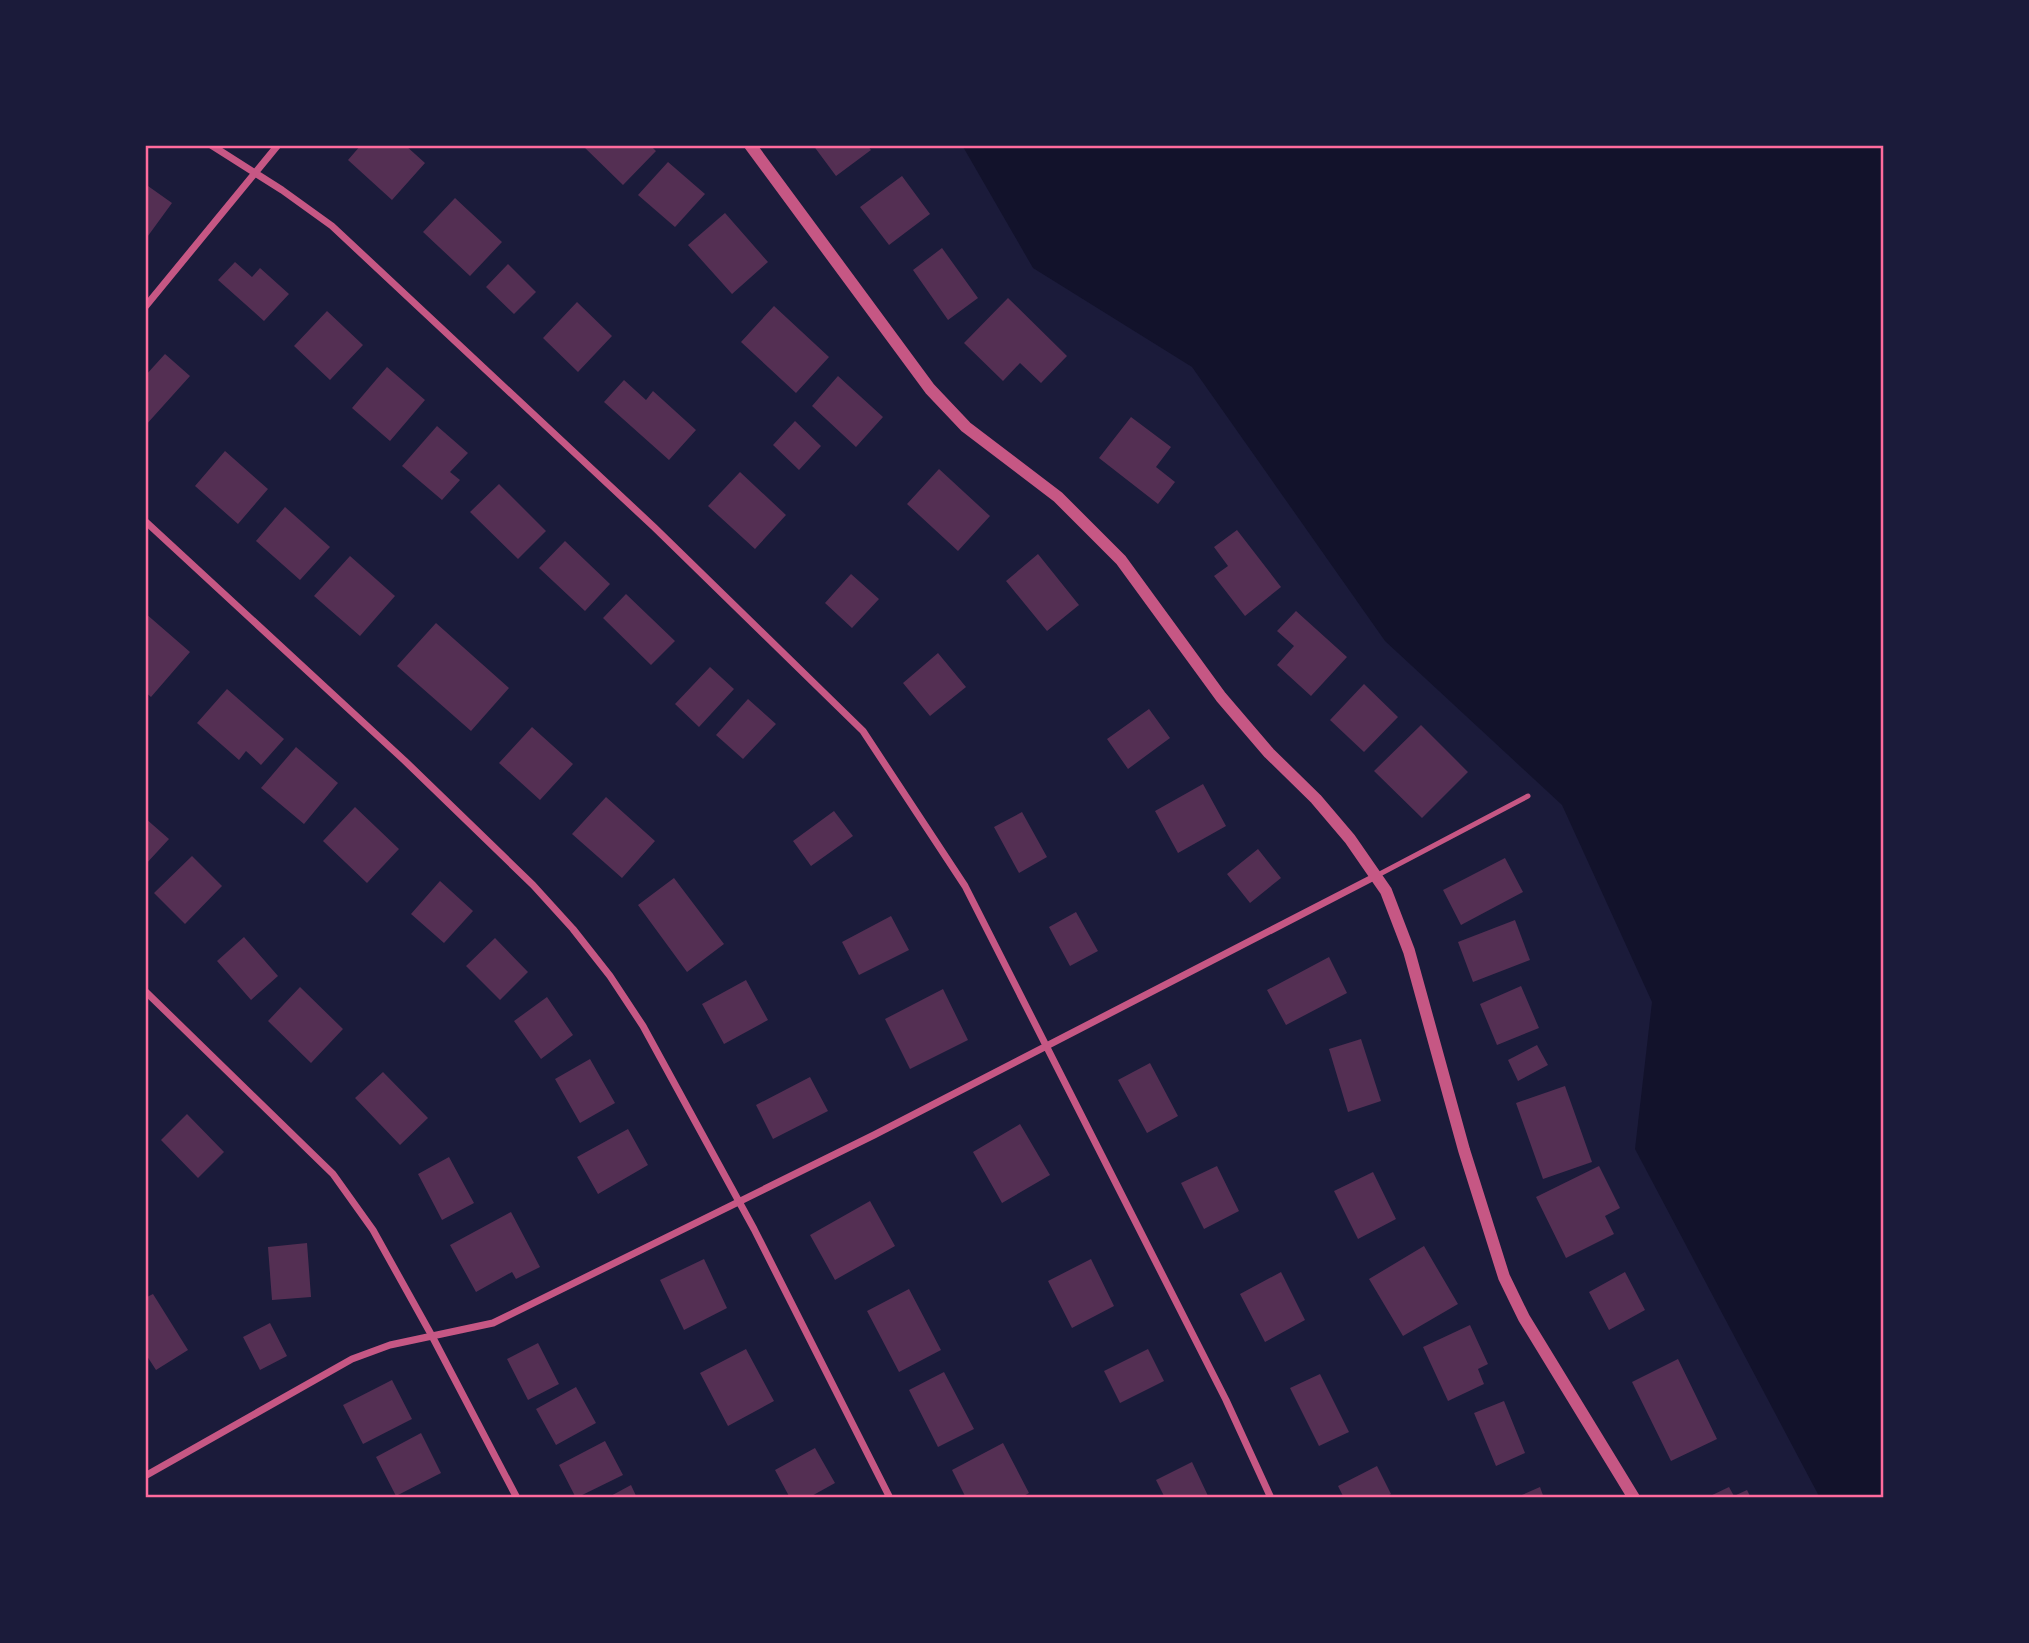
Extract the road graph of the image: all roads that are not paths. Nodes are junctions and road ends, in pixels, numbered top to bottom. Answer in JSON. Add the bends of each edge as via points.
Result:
{"nodes":[{"id":1,"x":211,"y":145,"type":"edge"},
{"id":2,"x":278,"y":145,"type":"edge"},
{"id":3,"x":750,"y":145,"type":"edge"},
{"id":4,"x":256,"y":172,"type":"junction"},
{"id":5,"x":145,"y":307,"type":"edge"},
{"id":6,"x":145,"y":521,"type":"edge"},
{"id":7,"x":1528,"y":796,"type":"dead end"},
{"id":8,"x":1376,"y":876,"type":"junction"},
{"id":9,"x":145,"y":990,"type":"edge"},
{"id":10,"x":1048,"y":1045,"type":"junction"},
{"id":11,"x":738,"y":1201,"type":"junction"},
{"id":12,"x":432,"y":1336,"type":"junction"},
{"id":13,"x":145,"y":1476,"type":"edge"},
{"id":14,"x":517,"y":1498,"type":"edge"},
{"id":15,"x":890,"y":1498,"type":"edge"},
{"id":16,"x":1271,"y":1498,"type":"edge"},
{"id":17,"x":1634,"y":1498,"type":"edge"}],
"edges":[{"from":1,"to":4,"type":"street"},
{"from":2,"to":4,"type":"street"},
{"from":3,"to":8,"type":"street","via":[[930,389],[966,427],[1058,497],[1121,560],[1221,696],[1316,799]]},
{"from":4,"to":5,"type":"street"},
{"from":4,"to":10,"type":"street","via":[[332,226],[654,528],[863,732],[965,886]]},
{"from":6,"to":11,"type":"street","via":[[405,761],[573,929],[642,1026]]},
{"from":7,"to":8,"type":"lane"},
{"from":8,"to":10,"type":"street"},
{"from":8,"to":17,"type":"street","via":[[1387,891],[1409,951],[1504,1277],[1524,1318]]},
{"from":9,"to":12,"type":"street","via":[[333,1174],[373,1230]]},
{"from":10,"to":11,"type":"street"},
{"from":10,"to":16,"type":"street"},
{"from":11,"to":12,"type":"street","via":[[493,1323]]},
{"from":11,"to":15,"type":"street"},
{"from":12,"to":13,"type":"street","via":[[352,1360]]},
{"from":12,"to":14,"type":"street"}]}
